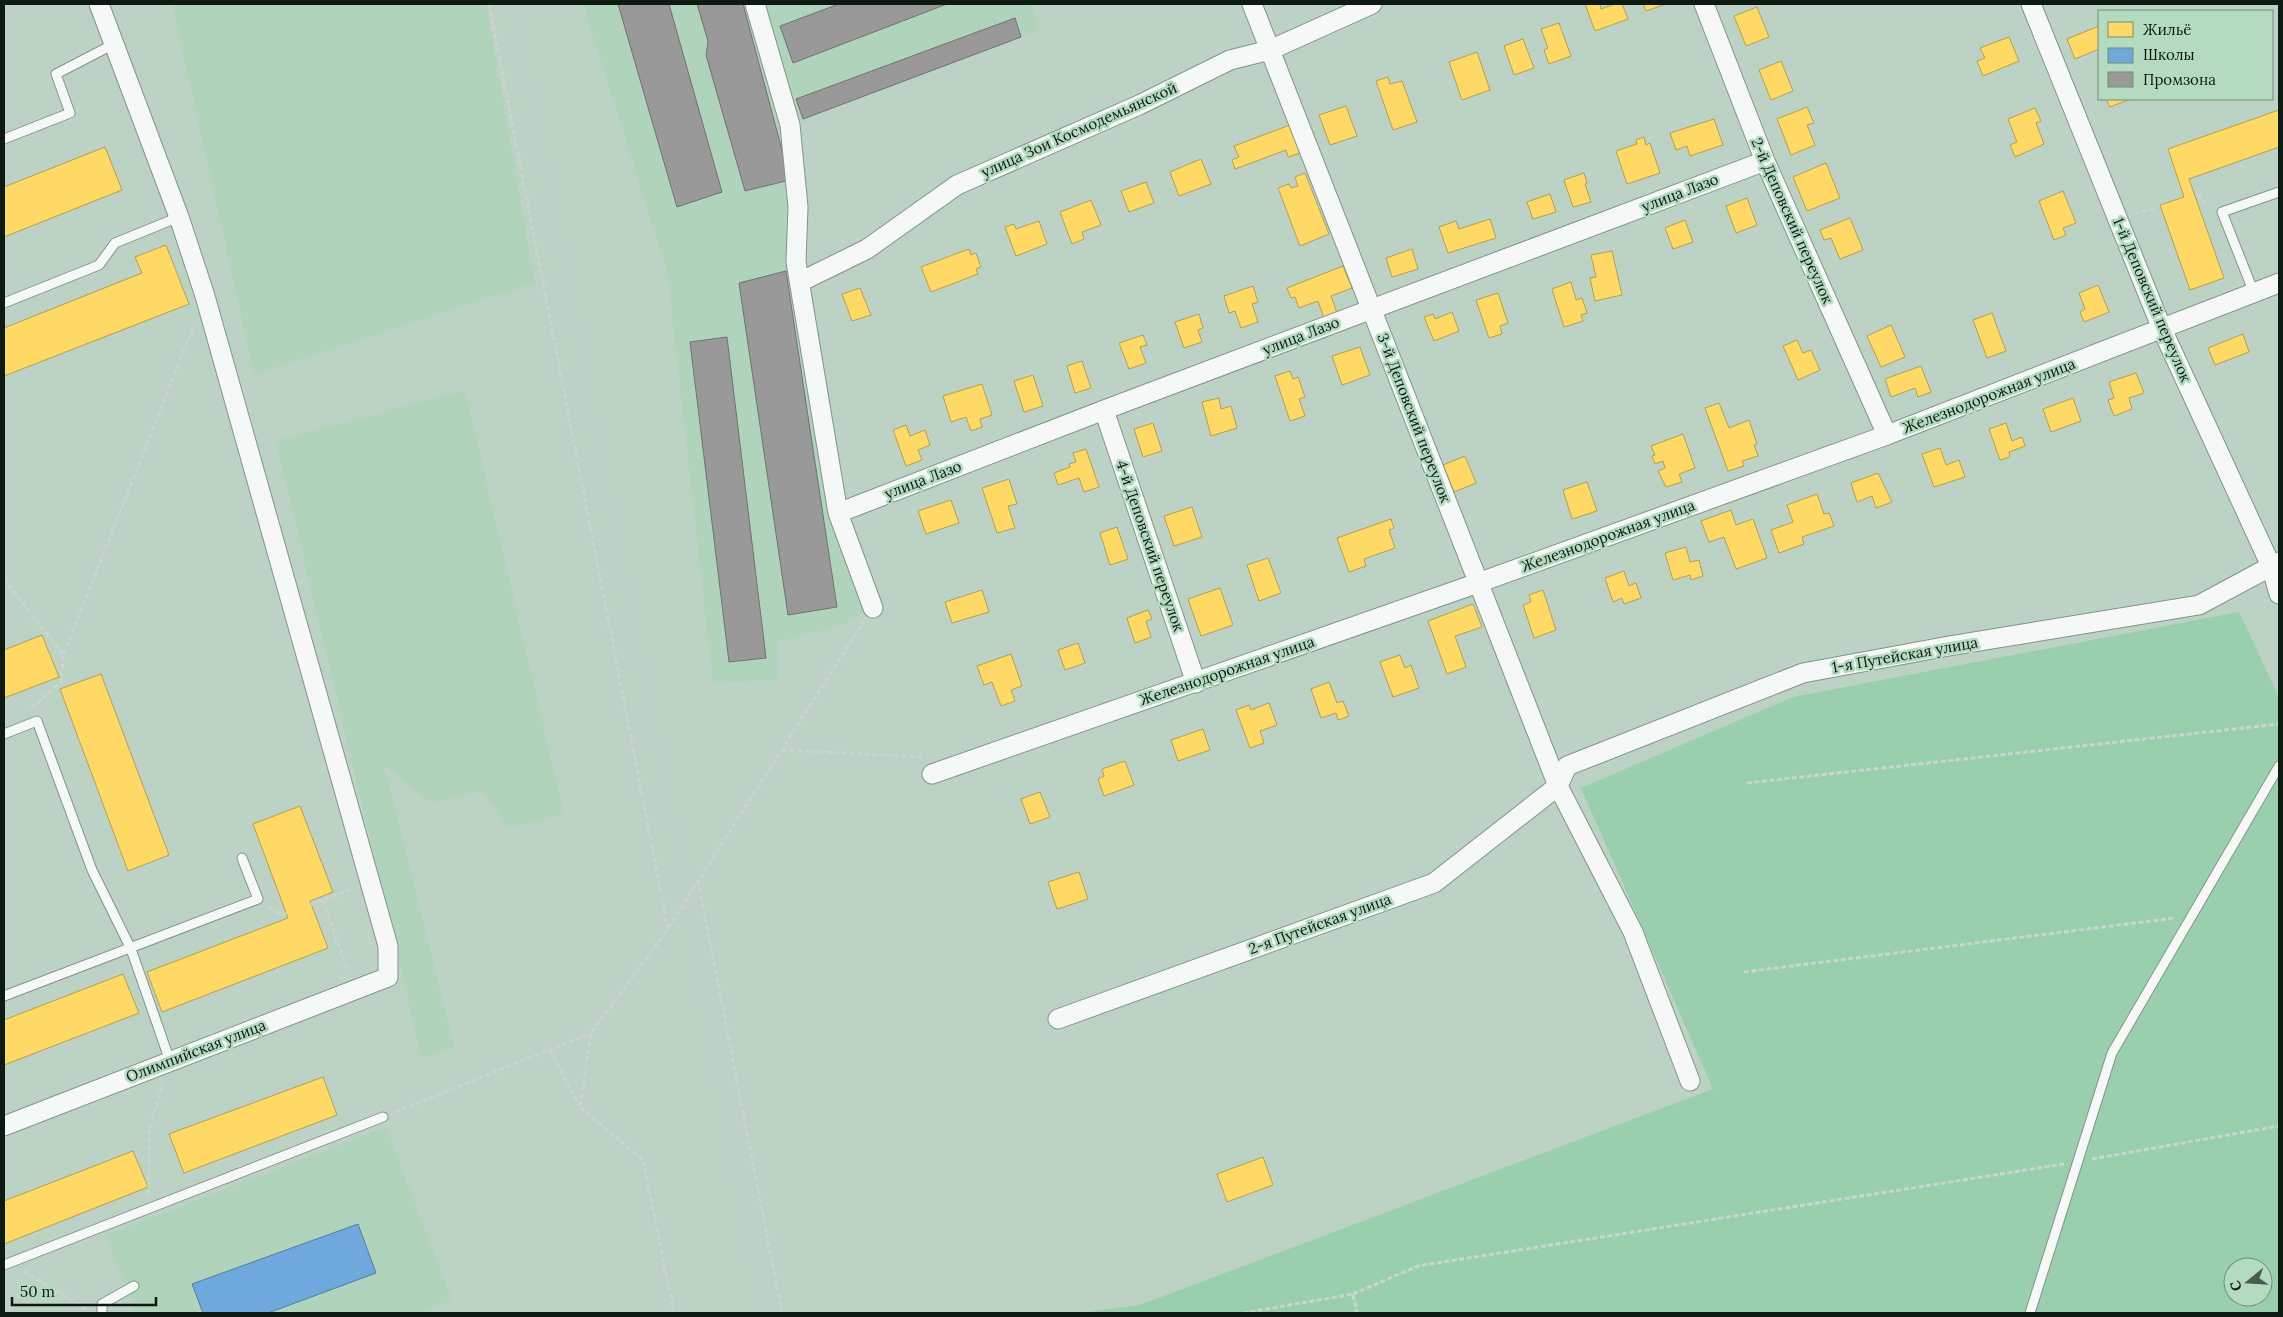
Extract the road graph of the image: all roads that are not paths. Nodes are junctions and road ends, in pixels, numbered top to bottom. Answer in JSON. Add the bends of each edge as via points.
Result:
{"nodes":[{"id":1,"x":99,"y":4,"type":"edge"},
{"id":2,"x":755,"y":4,"type":"edge"},
{"id":3,"x":1252,"y":4,"type":"edge"},
{"id":4,"x":1372,"y":4,"type":"edge"},
{"id":5,"x":1704,"y":4,"type":"edge"},
{"id":6,"x":2031,"y":4,"type":"edge"},
{"id":7,"x":114,"y":44,"type":"junction"},
{"id":8,"x":1270,"y":50,"type":"junction"},
{"id":9,"x":4,"y":139,"type":"edge"},
{"id":10,"x":1765,"y":161,"type":"junction"},
{"id":11,"x":2279,"y":192,"type":"edge"},
{"id":12,"x":179,"y":217,"type":"junction"},
{"id":13,"x":800,"y":282,"type":"junction"},
{"id":14,"x":2279,"y":283,"type":"edge"},
{"id":15,"x":2254,"y":293,"type":"junction"},
{"id":16,"x":4,"y":303,"type":"edge"},
{"id":17,"x":1372,"y":310,"type":"junction"},
{"id":18,"x":2162,"y":329,"type":"junction"},
{"id":19,"x":1104,"y":410,"type":"junction"},
{"id":20,"x":1887,"y":435,"type":"junction"},
{"id":21,"x":838,"y":513,"type":"junction"},
{"id":22,"x":2275,"y":564,"type":"edge"},
{"id":23,"x":1478,"y":583,"type":"junction"},
{"id":24,"x":2279,"y":594,"type":"edge"},
{"id":25,"x":872,"y":608,"type":"road end"},
{"id":26,"x":1196,"y":683,"type":"junction"},
{"id":27,"x":4,"y":734,"type":"edge"},
{"id":28,"x":2279,"y":766,"type":"edge"},
{"id":29,"x":932,"y":774,"type":"road end"},
{"id":30,"x":1558,"y":786,"type":"junction"},
{"id":31,"x":242,"y":858,"type":"dead end"},
{"id":32,"x":131,"y":949,"type":"junction"},
{"id":33,"x":4,"y":996,"type":"edge"},
{"id":34,"x":1058,"y":1019,"type":"dead end"},
{"id":35,"x":170,"y":1061,"type":"junction"},
{"id":36,"x":1690,"y":1082,"type":"dead end"},
{"id":37,"x":383,"y":1117,"type":"road end"},
{"id":38,"x":4,"y":1126,"type":"edge"},
{"id":39,"x":7,"y":1264,"type":"edge"},
{"id":40,"x":134,"y":1286,"type":"dead end"},
{"id":41,"x":102,"y":1313,"type":"edge"},
{"id":42,"x":2030,"y":1313,"type":"edge"}],
"edges":[{"from":1,"to":7,"type":"street"},
{"from":2,"to":13,"type":"street","via":[[790,125],[798,207],[796,262]]},
{"from":3,"to":8,"type":"street","name":"3-й Деповский переулок"},
{"from":4,"to":8,"type":"street","name":"улица Зои Космодемьянской"},
{"from":5,"to":10,"type":"street","name":"2-й Деповский переулок"},
{"from":6,"to":18,"type":"street","name":"1-й Деповский переулок"},
{"from":7,"to":9,"type":"lane","via":[[56,74],[70,113]]},
{"from":7,"to":12,"type":"street"},
{"from":8,"to":13,"type":"street","name":"улица Зои Космодемьянской","via":[[1230,60],[957,185],[867,249]]},
{"from":8,"to":17,"type":"street","name":"3-й Деповский переулок"},
{"from":10,"to":17,"type":"street","name":"улица Лазо"},
{"from":10,"to":20,"type":"street","name":"2-й Деповский переулок"},
{"from":11,"to":15,"type":"lane","via":[[2222,212]]},
{"from":12,"to":16,"type":"lane","via":[[114,243],[99,265]]},
{"from":12,"to":35,"type":"street","name":"Олимпийская улица","via":[[205,296],[388,946],[388,977]]},
{"from":13,"to":21,"type":"street"},
{"from":14,"to":15,"type":"street","name":"Железнодорожная улица"},
{"from":15,"to":18,"type":"street","name":"Железнодорожная улица"},
{"from":17,"to":19,"type":"street","name":"улица Лазо"},
{"from":17,"to":23,"type":"street","name":"3-й Деповский переулок"},
{"from":18,"to":20,"type":"street","name":"Железнодорожная улица"},
{"from":18,"to":22,"type":"street","name":"1-й Деповский переулок"},
{"from":19,"to":21,"type":"street","name":"улица Лазо"},
{"from":19,"to":26,"type":"street","name":"4-й Деповский переулок"},
{"from":20,"to":23,"type":"street","name":"Железнодорожная улица"},
{"from":21,"to":25,"type":"street"},
{"from":22,"to":24,"type":"street","name":"1-й Деповский переулок"},
{"from":22,"to":30,"type":"street","name":"1-я Путейская улица","via":[[2199,605],[1949,646],[1803,674],[1566,766]]},
{"from":23,"to":26,"type":"street","name":"Железнодорожная улица"},
{"from":23,"to":30,"type":"street","name":"3-й Деповский переулок"},
{"from":26,"to":29,"type":"street","name":"Железнодорожная улица"},
{"from":27,"to":32,"type":"lane","via":[[37,721],[92,870]]},
{"from":28,"to":42,"type":"lane","via":[[2112,1053]]},
{"from":30,"to":34,"type":"street","name":"2-я Путейская улица","via":[[1434,883]]},
{"from":30,"to":36,"type":"street","name":"3-й Деповский переулок","via":[[1633,932]]},
{"from":31,"to":32,"type":"lane","via":[[258,899]]},
{"from":32,"to":33,"type":"lane"},
{"from":32,"to":35,"type":"lane"},
{"from":35,"to":38,"type":"street","name":"Олимпийская улица"},
{"from":37,"to":39,"type":"lane"},
{"from":40,"to":41,"type":"lane","via":[[102,1304]]}]}
